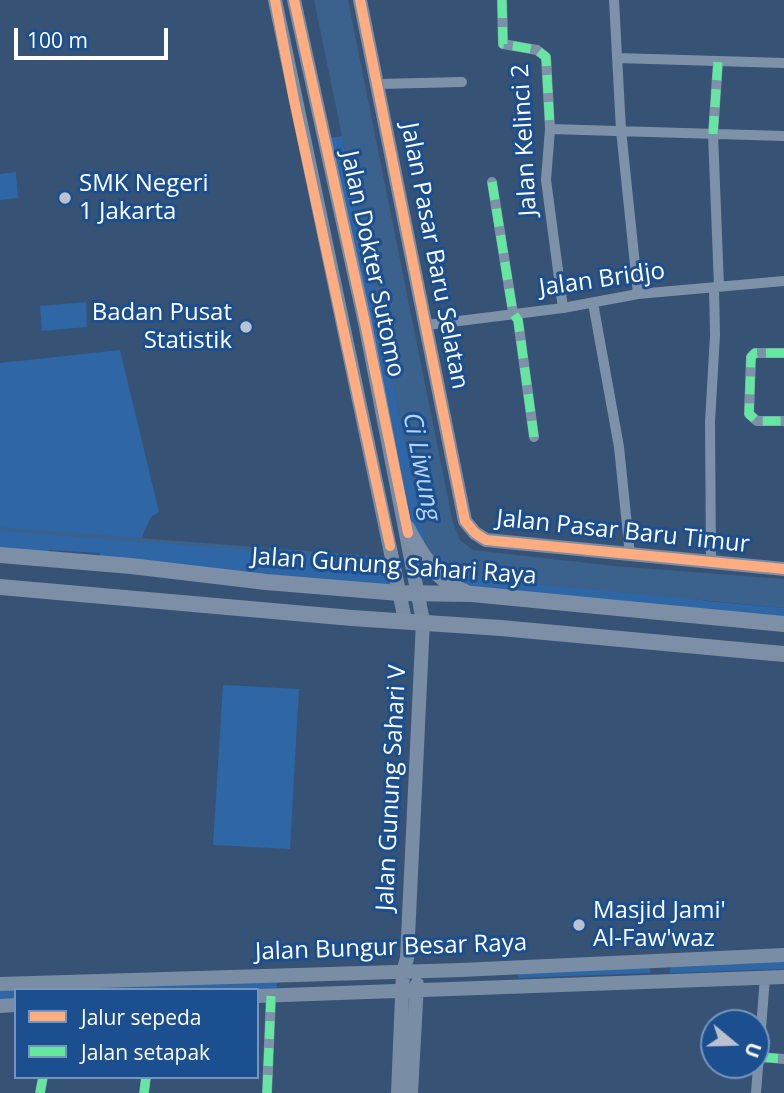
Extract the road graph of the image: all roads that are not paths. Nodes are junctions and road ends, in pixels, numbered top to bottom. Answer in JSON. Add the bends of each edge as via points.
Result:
{"nodes":[{"id":1,"x":275,"y":0,"type":"edge"},
{"id":2,"x":294,"y":0,"type":"edge"},
{"id":3,"x":360,"y":0,"type":"edge"},
{"id":4,"x":502,"y":0,"type":"edge"},
{"id":5,"x":614,"y":0,"type":"edge"},
{"id":6,"x":617,"y":58,"type":"junction"},
{"id":7,"x":718,"y":62,"type":"junction"},
{"id":8,"x":784,"y":63,"type":"edge"},
{"id":9,"x":462,"y":82,"type":"dead end"},
{"id":10,"x":379,"y":84,"type":"junction"},
{"id":11,"x":550,"y":129,"type":"junction"},
{"id":12,"x":621,"y":130,"type":"junction"},
{"id":13,"x":713,"y":134,"type":"junction"},
{"id":14,"x":784,"y":136,"type":"edge"},
{"id":15,"x":492,"y":182,"type":"dead end"},
{"id":16,"x":784,"y":281,"type":"edge"},
{"id":17,"x":716,"y":287,"type":"junction"},
{"id":18,"x":638,"y":294,"type":"junction"},
{"id":19,"x":593,"y":303,"type":"junction"},
{"id":20,"x":563,"y":308,"type":"junction"},
{"id":21,"x":513,"y":313,"type":"junction"},
{"id":22,"x":427,"y":325,"type":"junction"},
{"id":23,"x":784,"y":353,"type":"edge"},
{"id":24,"x":784,"y":421,"type":"edge"},
{"id":25,"x":534,"y":437,"type":"dead end"},
{"id":26,"x":394,"y":464,"type":"junction"},
{"id":27,"x":374,"y":468,"type":"junction"},
{"id":28,"x":465,"y":522,"type":"joint"},
{"id":29,"x":407,"y":533,"type":"junction"},
{"id":30,"x":0,"y":555,"type":"edge"},
{"id":31,"x":630,"y":555,"type":"junction"},
{"id":32,"x":711,"y":563,"type":"junction"},
{"id":33,"x":784,"y":569,"type":"edge"},
{"id":34,"x":266,"y":582,"type":"junction"},
{"id":35,"x":1,"y":591,"type":"edge"},
{"id":36,"x":399,"y":593,"type":"junction"},
{"id":37,"x":419,"y":594,"type":"junction"},
{"id":38,"x":472,"y":594,"type":"junction"},
{"id":39,"x":264,"y":610,"type":"junction"},
{"id":40,"x":405,"y":620,"type":"junction"},
{"id":41,"x":423,"y":621,"type":"junction"},
{"id":42,"x":784,"y":624,"type":"edge"},
{"id":43,"x":784,"y":654,"type":"edge"},
{"id":44,"x":784,"y":955,"type":"edge"},
{"id":45,"x":409,"y":967,"type":"junction"},
{"id":46,"x":506,"y":967,"type":"junction"},
{"id":47,"x":300,"y":975,"type":"junction"},
{"id":48,"x":765,"y":977,"type":"junction"},
{"id":49,"x":784,"y":977,"type":"edge"},
{"id":50,"x":0,"y":984,"type":"edge"},
{"id":51,"x":507,"y":987,"type":"junction"},
{"id":52,"x":409,"y":990,"type":"junction"},
{"id":53,"x":299,"y":994,"type":"junction"},
{"id":54,"x":264,"y":996,"type":"edge"},
{"id":55,"x":763,"y":1009,"type":"edge"},
{"id":56,"x":267,"y":1093,"type":"edge"},
{"id":57,"x":398,"y":1093,"type":"edge"},
{"id":58,"x":411,"y":1093,"type":"edge"}],
"edges":[{"from":1,"to":27,"type":"main road","name":"Jalan Dokter Sutomo"},
{"from":2,"to":26,"type":"main road","name":"Jalan Dokter Sutomo"},
{"from":3,"to":10,"type":"main road","name":"Jalan Pasar Baru Selatan"},
{"from":4,"to":11,"type":"street","name":"Jalan Kelinci 2","via":[[503,44],[537,50],[546,57]]},
{"from":5,"to":6,"type":"street"},
{"from":6,"to":7,"type":"street"},
{"from":6,"to":12,"type":"street"},
{"from":7,"to":8,"type":"street"},
{"from":7,"to":13,"type":"street"},
{"from":9,"to":10,"type":"street"},
{"from":10,"to":22,"type":"main road","name":"Jalan Pasar Baru Selatan"},
{"from":11,"to":12,"type":"street"},
{"from":11,"to":20,"type":"street","name":"Jalan Kelinci 2","via":[[546,180]]},
{"from":12,"to":13,"type":"street"},
{"from":12,"to":18,"type":"street"},
{"from":13,"to":14,"type":"street"},
{"from":13,"to":17,"type":"street"},
{"from":15,"to":21,"type":"street"},
{"from":16,"to":17,"type":"street","name":"Jalan Bridjo"},
{"from":17,"to":18,"type":"street","name":"Jalan Bridjo"},
{"from":17,"to":32,"type":"street","via":[[710,422]]},
{"from":18,"to":19,"type":"street","name":"Jalan Bridjo"},
{"from":19,"to":20,"type":"street","name":"Jalan Bridjo"},
{"from":19,"to":31,"type":"street","via":[[620,447]]},
{"from":20,"to":21,"type":"street","name":"Jalan Bridjo"},
{"from":21,"to":22,"type":"street","name":"Jalan Bridjo"},
{"from":21,"to":25,"type":"street","via":[[518,320]]},
{"from":22,"to":28,"type":"main road","name":"Jalan Pasar Baru Selatan"},
{"from":23,"to":24,"type":"street","via":[[751,357],[749,414],[757,421]]},
{"from":26,"to":27,"type":"main road"},
{"from":26,"to":29,"type":"main road","name":"Jalan Dokter Sutomo"},
{"from":27,"to":36,"type":"main road","name":"Jalan Dokter Sutomo"},
{"from":28,"to":31,"type":"main road","name":"Jalan Pasar Baru Timur","via":[[486,540]]},
{"from":29,"to":37,"type":"main road","name":"Jalan Dokter Sutomo"},
{"from":29,"to":38,"type":"main road","via":[[437,572]]},
{"from":30,"to":34,"type":"main road","name":"Jalan Gunung Sahari Raya"},
{"from":31,"to":32,"type":"main road","name":"Jalan Pasar Baru Timur"},
{"from":32,"to":33,"type":"main road","name":"Jalan Pasar Baru Timur"},
{"from":34,"to":36,"type":"main road","name":"Jalan Gunung Sahari Raya"},
{"from":34,"to":39,"type":"main road"},
{"from":35,"to":39,"type":"main road"},
{"from":36,"to":37,"type":"main road","name":"Jalan Gunung Sahari Raya"},
{"from":36,"to":40,"type":"main road","name":"Jalan Dokter Sutomo"},
{"from":37,"to":38,"type":"main road","name":"Jalan Gunung Sahari Raya"},
{"from":37,"to":41,"type":"main road","name":"Jalan Dokter Sutomo"},
{"from":38,"to":42,"type":"main road","name":"Jalan Gunung Sahari Raya"},
{"from":39,"to":40,"type":"main road"},
{"from":40,"to":41,"type":"main road"},
{"from":41,"to":43,"type":"main road"},
{"from":41,"to":45,"type":"main road","name":"Jalan Gunung Sahari V"},
{"from":44,"to":46,"type":"main road","name":"Jalan Bungur Besar Raya"},
{"from":45,"to":46,"type":"main road","name":"Jalan Bungur Besar Raya"},
{"from":45,"to":47,"type":"main road","name":"Jalan Bungur Besar Raya"},
{"from":45,"to":52,"type":"main road","name":"Jalan Gunung Sahari V"},
{"from":46,"to":51,"type":"main road"},
{"from":47,"to":50,"type":"main road","name":"Jalan Bungur Besar Raya"},
{"from":47,"to":53,"type":"main road"},
{"from":48,"to":49,"type":"main road","name":"Jalan Bungur Besar Raya"},
{"from":48,"to":51,"type":"main road","name":"Jalan Bungur Besar Raya"},
{"from":48,"to":55,"type":"street"},
{"from":51,"to":52,"type":"main road","name":"Jalan Bungur Besar Raya"},
{"from":52,"to":53,"type":"main road","name":"Jalan Bungur Besar Raya"},
{"from":52,"to":57,"type":"main road"},
{"from":52,"to":58,"type":"main road"},
{"from":53,"to":54,"type":"main road","name":"Jalan Bungur Besar Raya"},
{"from":54,"to":56,"type":"street"}]}
